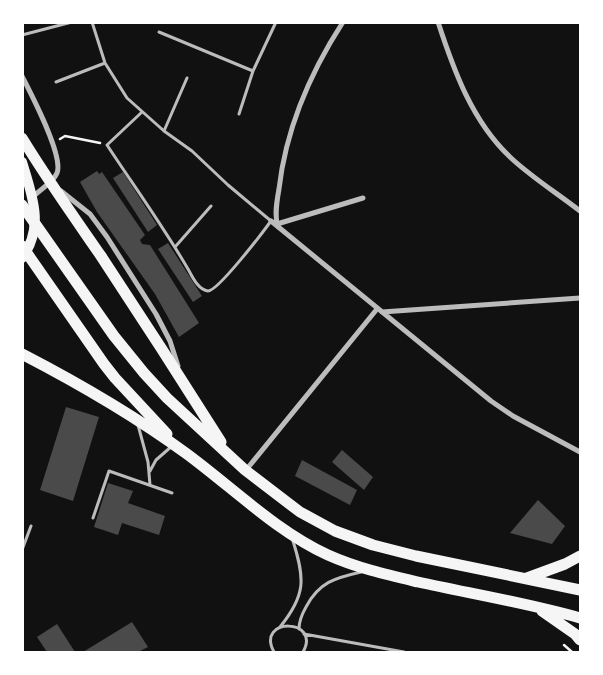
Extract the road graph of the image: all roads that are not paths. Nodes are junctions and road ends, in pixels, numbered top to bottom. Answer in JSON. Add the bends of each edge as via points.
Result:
{"nodes":[{"id":1,"x":72,"y":22,"type":"edge"},
{"id":2,"x":92,"y":22,"type":"edge"},
{"id":3,"x":276,"y":22,"type":"edge"},
{"id":4,"x":343,"y":22,"type":"edge"},
{"id":5,"x":438,"y":22,"type":"edge"},
{"id":6,"x":159,"y":32,"type":"dead end"},
{"id":7,"x":22,"y":35,"type":"edge"},
{"id":8,"x":105,"y":63,"type":"junction"},
{"id":9,"x":254,"y":70,"type":"junction"},
{"id":10,"x":22,"y":76,"type":"edge"},
{"id":11,"x":187,"y":78,"type":"dead end"},
{"id":12,"x":56,"y":82,"type":"dead end"},
{"id":13,"x":142,"y":112,"type":"junction"},
{"id":14,"x":239,"y":114,"type":"dead end"},
{"id":15,"x":164,"y":131,"type":"junction"},
{"id":16,"x":22,"y":138,"type":"edge"},
{"id":17,"x":22,"y":162,"type":"edge"},
{"id":18,"x":49,"y":182,"type":"junction"},
{"id":19,"x":33,"y":197,"type":"junction"},
{"id":20,"x":363,"y":198,"type":"dead end"},
{"id":21,"x":22,"y":205,"type":"edge"},
{"id":22,"x":211,"y":206,"type":"dead end"},
{"id":23,"x":580,"y":211,"type":"edge"},
{"id":24,"x":275,"y":224,"type":"junction"},
{"id":25,"x":22,"y":246,"type":"edge"},
{"id":26,"x":175,"y":247,"type":"junction"},
{"id":27,"x":22,"y":258,"type":"edge"},
{"id":28,"x":580,"y":298,"type":"edge"},
{"id":29,"x":380,"y":310,"type":"junction"},
{"id":30,"x":25,"y":357,"type":"edge"},
{"id":31,"x":136,"y":418,"type":"junction"},
{"id":32,"x":172,"y":445,"type":"junction"},
{"id":33,"x":580,"y":452,"type":"edge"},
{"id":34,"x":186,"y":454,"type":"junction"},
{"id":35,"x":228,"y":454,"type":"junction"},
{"id":36,"x":245,"y":470,"type":"junction"},
{"id":37,"x":149,"y":471,"type":"junction"},
{"id":38,"x":150,"y":485,"type":"junction"},
{"id":39,"x":172,"y":493,"type":"dead end"},
{"id":40,"x":93,"y":518,"type":"dead end"},
{"id":41,"x":30,"y":526,"type":"dead end"},
{"id":42,"x":292,"y":535,"type":"junction"},
{"id":43,"x":22,"y":550,"type":"edge"},
{"id":44,"x":580,"y":556,"type":"edge"},
{"id":45,"x":368,"y":570,"type":"junction"},
{"id":46,"x":527,"y":578,"type":"junction"},
{"id":47,"x":580,"y":590,"type":"edge"},
{"id":48,"x":535,"y":605,"type":"junction"},
{"id":49,"x":580,"y":618,"type":"edge"},
{"id":50,"x":280,"y":627,"type":"junction"},
{"id":51,"x":299,"y":629,"type":"junction"},
{"id":52,"x":304,"y":634,"type":"junction"},
{"id":53,"x":580,"y":640,"type":"edge"},
{"id":54,"x":274,"y":652,"type":"edge"},
{"id":55,"x":303,"y":652,"type":"edge"},
{"id":56,"x":404,"y":652,"type":"edge"}],
"edges":[{"from":1,"to":7,"type":"lane"},
{"from":2,"to":8,"type":"lane"},
{"from":3,"to":9,"type":"lane"},
{"from":4,"to":24,"type":"street","via":[[316,68],[293,123],[280,174]]},
{"from":5,"to":23,"type":"street","via":[[461,85],[486,130],[512,158]]},
{"from":6,"to":9,"type":"lane"},
{"from":8,"to":12,"type":"lane"},
{"from":8,"to":13,"type":"lane","via":[[127,98]]},
{"from":9,"to":14,"type":"lane"},
{"from":10,"to":18,"type":"street","via":[[53,144],[58,167]]},
{"from":11,"to":15,"type":"lane"},
{"from":13,"to":15,"type":"lane"},
{"from":13,"to":26,"type":"lane","via":[[107,144]]},
{"from":15,"to":24,"type":"lane","via":[[192,151]]},
{"from":16,"to":18,"type":"highway"},
{"from":17,"to":19,"type":"main road"},
{"from":18,"to":19,"type":"street"},
{"from":18,"to":35,"type":"highway","via":[[183,381]]},
{"from":19,"to":27,"type":"main road","via":[[34,235]]},
{"from":20,"to":24,"type":"street"},
{"from":21,"to":35,"type":"highway","via":[[114,336],[144,373]]},
{"from":22,"to":26,"type":"lane"},
{"from":24,"to":26,"type":"lane","via":[[219,284],[208,291],[196,282]]},
{"from":24,"to":29,"type":"street"},
{"from":25,"to":34,"type":"highway","via":[[115,378]]},
{"from":28,"to":29,"type":"street"},
{"from":29,"to":33,"type":"street","via":[[491,401]]},
{"from":29,"to":36,"type":"street"},
{"from":30,"to":31,"type":"highway"},
{"from":31,"to":32,"type":"highway"},
{"from":31,"to":37,"type":"lane"},
{"from":32,"to":34,"type":"highway"},
{"from":32,"to":37,"type":"lane"},
{"from":34,"to":42,"type":"highway"},
{"from":35,"to":36,"type":"highway"},
{"from":36,"to":46,"type":"highway","via":[[300,512],[335,531],[416,556]]},
{"from":37,"to":38,"type":"lane"},
{"from":38,"to":39,"type":"lane"},
{"from":38,"to":40,"type":"lane","via":[[109,471]]},
{"from":41,"to":43,"type":"lane"},
{"from":42,"to":45,"type":"highway","via":[[328,555]]},
{"from":42,"to":50,"type":"lane","via":[[302,579],[297,603]]},
{"from":44,"to":46,"type":"highway"},
{"from":45,"to":48,"type":"highway"},
{"from":45,"to":51,"type":"lane","via":[[333,579],[320,588],[301,617]]},
{"from":46,"to":47,"type":"highway"},
{"from":48,"to":49,"type":"highway"},
{"from":48,"to":53,"type":"highway"},
{"from":50,"to":51,"type":"lane","via":[[286,625]]},
{"from":50,"to":54,"type":"lane","via":[[271,638]]},
{"from":51,"to":52,"type":"lane"},
{"from":52,"to":55,"type":"lane"},
{"from":52,"to":56,"type":"lane"}]}
